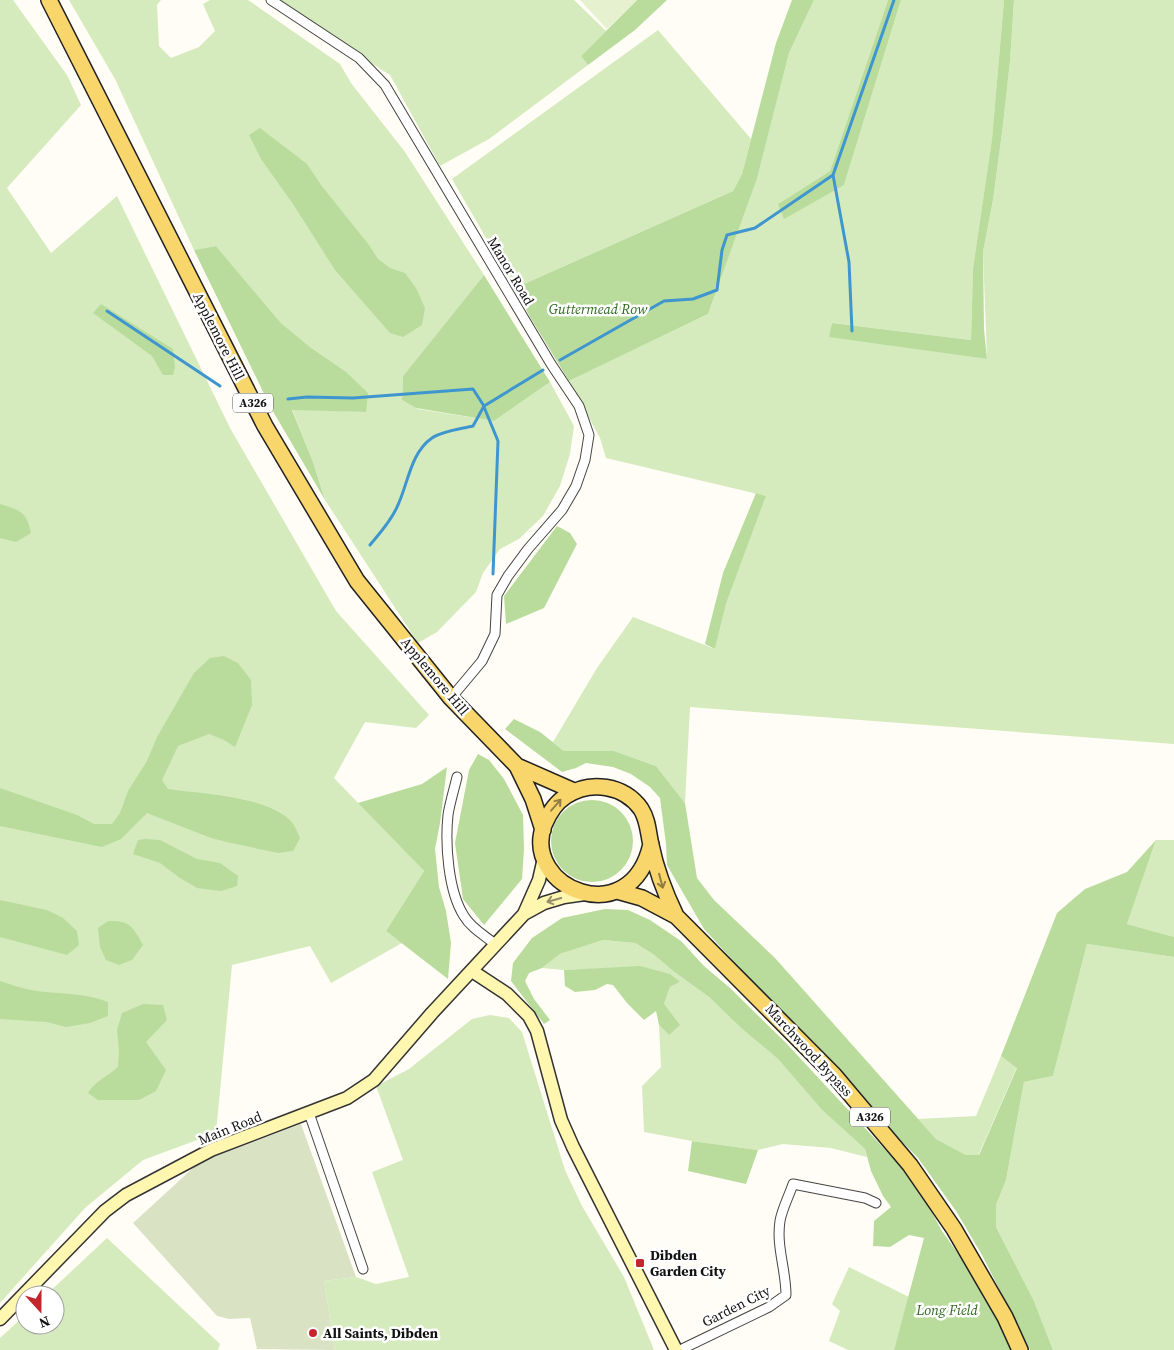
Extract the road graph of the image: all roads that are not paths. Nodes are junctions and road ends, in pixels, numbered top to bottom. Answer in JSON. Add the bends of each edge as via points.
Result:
{"nodes":[{"id":1,"x":48,"y":0,"type":"edge"},
{"id":2,"x":271,"y":0,"type":"edge"},
{"id":3,"x":450,"y":698,"type":"junction"},
{"id":4,"x":517,"y":766,"type":"junction"},
{"id":5,"x":457,"y":777,"type":"dead end"},
{"id":6,"x":574,"y":791,"type":"junction"},
{"id":7,"x":542,"y":830,"type":"junction"},
{"id":8,"x":650,"y":844,"type":"junction"},
{"id":9,"x":544,"y":858,"type":"junction"},
{"id":10,"x":617,"y":891,"type":"junction"},
{"id":11,"x":586,"y":894,"type":"junction"},
{"id":12,"x":524,"y":914,"type":"junction"},
{"id":13,"x":676,"y":916,"type":"junction"},
{"id":14,"x":496,"y":944,"type":"junction"},
{"id":15,"x":472,"y":971,"type":"junction"},
{"id":16,"x":309,"y":1113,"type":"junction"},
{"id":17,"x":876,"y":1203,"type":"dead end"},
{"id":18,"x":363,"y":1269,"type":"dead end"},
{"id":19,"x":0,"y":1319,"type":"edge"},
{"id":20,"x":676,"y":1350,"type":"edge"},
{"id":21,"x":680,"y":1350,"type":"edge"},
{"id":22,"x":1020,"y":1350,"type":"edge"}],
"edges":[{"from":1,"to":3,"type":"main road","name":"Applemore Hill","number":"A326","via":[[265,426],[357,581]]},
{"from":2,"to":3,"type":"street","name":"Manor Road","via":[[360,58],[385,85],[579,406],[589,435],[576,486],[562,510],[508,576],[498,595],[495,634],[482,661]]},
{"from":3,"to":4,"type":"main road","name":"Applemore Hill","number":"A326"},
{"from":4,"to":6,"type":"main road","name":"Applemore Hill","number":"A326"},
{"from":4,"to":7,"type":"main road","name":"Applemore Hill","number":"A326","via":[[533,799]]},
{"from":5,"to":14,"type":"street","via":[[448,816],[450,873],[456,900],[464,917]]},
{"from":7,"to":6,"type":"main road","one_way":true,"via":[[548,814],[559,800]]},
{"from":6,"to":8,"type":"main road","via":[[592,786],[610,788],[627,796],[640,809],[648,826]]},
{"from":7,"to":9,"type":"main road"},
{"from":8,"to":10,"type":"main road","via":[[640,872]]},
{"from":8,"to":13,"type":"main road","name":"Marchwood Bypass","number":"A326","one_way":true,"via":[[663,889]]},
{"from":9,"to":11,"type":"main road","via":[[560,881]]},
{"from":9,"to":12,"type":"street","name":"Main Road","via":[[539,880]]},
{"from":10,"to":11,"type":"main road","via":[[602,895]]},
{"from":10,"to":13,"type":"main road","name":"Marchwood Bypass","number":"A326","via":[[642,898]]},
{"from":11,"to":12,"type":"street","name":"Main Road","one_way":true,"via":[[544,903]]},
{"from":12,"to":14,"type":"street","name":"Main Road"},
{"from":13,"to":22,"type":"main road","name":"Marchwood Bypass","number":"A326","via":[[834,1075],[910,1165],[954,1229],[1005,1317]]},
{"from":14,"to":15,"type":"street","name":"Main Road"},
{"from":15,"to":16,"type":"street","name":"Main Road","via":[[374,1080],[346,1098]]},
{"from":15,"to":20,"type":"street","via":[[513,999],[529,1016],[537,1031],[561,1120]]},
{"from":16,"to":18,"type":"street"},
{"from":16,"to":19,"type":"street","name":"Main Road","via":[[211,1150],[126,1195],[105,1211]]},
{"from":17,"to":21,"type":"street","name":"Garden City","via":[[793,1184],[780,1221],[786,1295]]}]}
